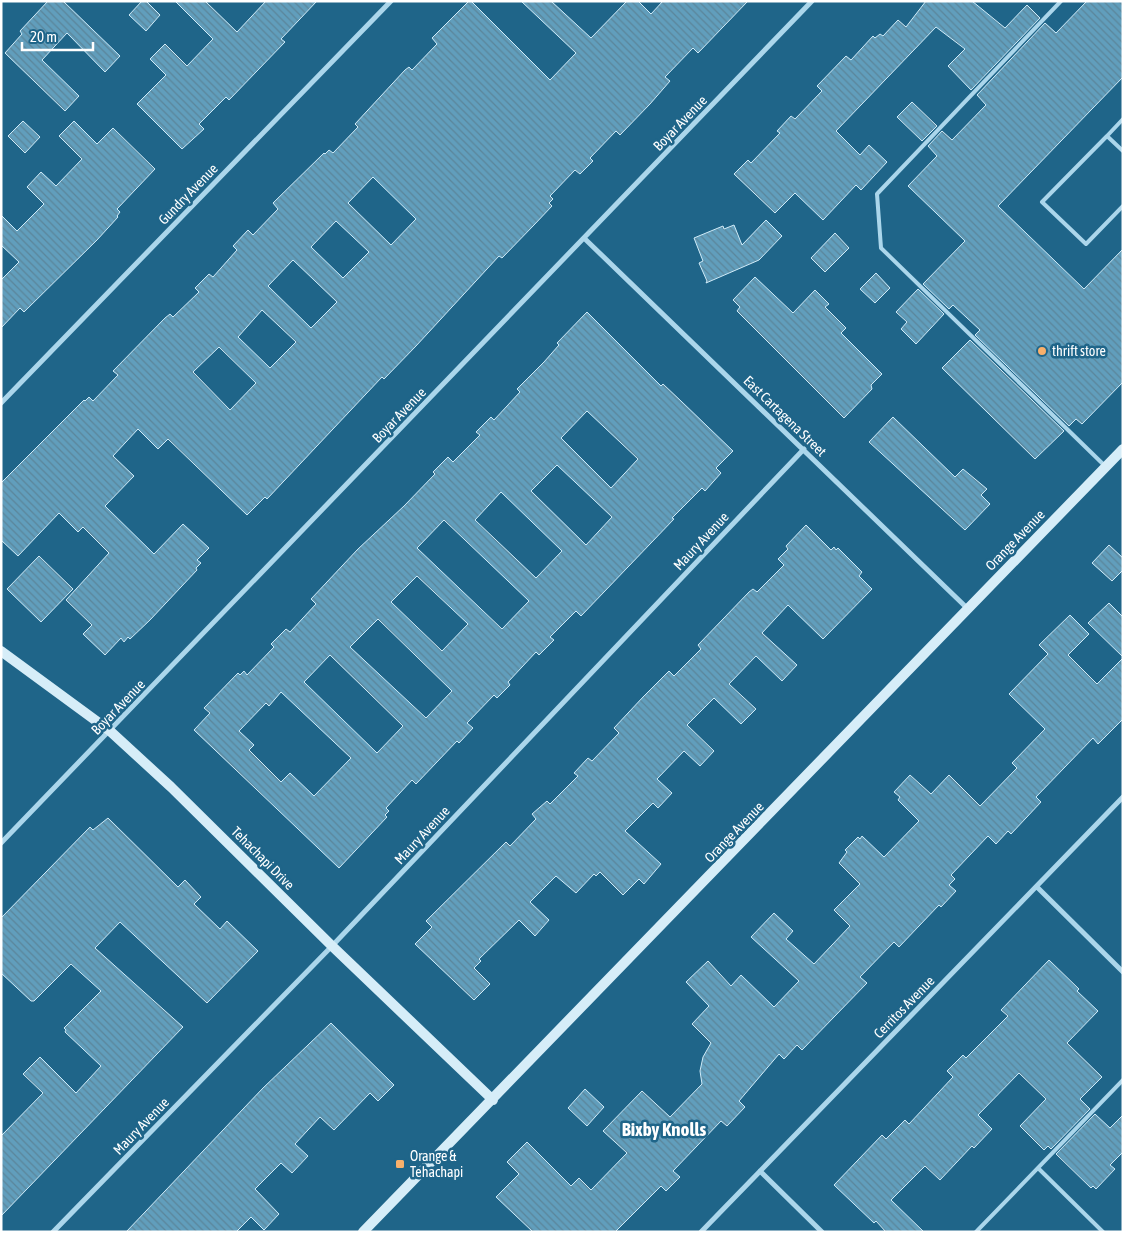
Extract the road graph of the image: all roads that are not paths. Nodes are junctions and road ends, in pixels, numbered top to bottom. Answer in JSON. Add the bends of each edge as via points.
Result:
{"nodes":[{"id":1,"x":391,"y":1,"type":"edge"},
{"id":2,"x":812,"y":1,"type":"edge"},
{"id":3,"x":1061,"y":1,"type":"edge"},
{"id":4,"x":1123,"y":119,"type":"edge"},
{"id":5,"x":1107,"y":136,"type":"junction"},
{"id":6,"x":1123,"y":151,"type":"edge"},
{"id":7,"x":1123,"y":206,"type":"edge"},
{"id":8,"x":585,"y":239,"type":"junction"},
{"id":9,"x":1,"y":403,"type":"edge"},
{"id":10,"x":804,"y":449,"type":"junction"},
{"id":11,"x":1123,"y":449,"type":"edge"},
{"id":12,"x":1106,"y":466,"type":"junction"},
{"id":13,"x":968,"y":609,"type":"junction"},
{"id":14,"x":1,"y":651,"type":"edge"},
{"id":15,"x":110,"y":731,"type":"junction"},
{"id":16,"x":1123,"y":797,"type":"edge"},
{"id":17,"x":1,"y":843,"type":"edge"},
{"id":18,"x":1037,"y":886,"type":"junction"},
{"id":19,"x":332,"y":946,"type":"junction"},
{"id":20,"x":1123,"y":972,"type":"edge"},
{"id":21,"x":1123,"y":1080,"type":"edge"},
{"id":22,"x":493,"y":1100,"type":"junction"},
{"id":23,"x":1038,"y":1168,"type":"junction"},
{"id":24,"x":760,"y":1171,"type":"junction"},
{"id":25,"x":53,"y":1232,"type":"edge"},
{"id":26,"x":363,"y":1232,"type":"edge"},
{"id":27,"x":700,"y":1232,"type":"edge"},
{"id":28,"x":822,"y":1232,"type":"edge"},
{"id":29,"x":976,"y":1232,"type":"edge"},
{"id":30,"x":1103,"y":1232,"type":"edge"}],
"edges":[{"from":1,"to":9,"type":"street","name":"Gundry Avenue"},
{"from":2,"to":8,"type":"street","name":"Boyar Avenue"},
{"from":3,"to":12,"type":"lane","via":[[876,194],[881,248]]},
{"from":4,"to":5,"type":"lane"},
{"from":5,"to":6,"type":"lane"},
{"from":5,"to":7,"type":"lane","via":[[1042,202],[1086,244]]},
{"from":8,"to":10,"type":"street","name":"East Cartagena Street"},
{"from":8,"to":15,"type":"street","name":"Boyar Avenue"},
{"from":10,"to":13,"type":"street","name":"East Cartagena Street"},
{"from":10,"to":19,"type":"street","name":"Maury Avenue"},
{"from":11,"to":12,"type":"street","name":"Orange Avenue"},
{"from":12,"to":13,"type":"street","name":"Orange Avenue"},
{"from":13,"to":22,"type":"street","name":"Orange Avenue"},
{"from":14,"to":15,"type":"street","name":"Tehachapi Drive"},
{"from":15,"to":17,"type":"street","name":"Boyar Avenue"},
{"from":15,"to":19,"type":"street","name":"Tehachapi Drive","via":[[172,787]]},
{"from":16,"to":18,"type":"street","name":"Cerritos Avenue"},
{"from":18,"to":20,"type":"street"},
{"from":18,"to":24,"type":"street","name":"Cerritos Avenue"},
{"from":19,"to":22,"type":"street","name":"Tehachapi Drive"},
{"from":19,"to":25,"type":"street","name":"Maury Avenue"},
{"from":21,"to":23,"type":"lane"},
{"from":22,"to":26,"type":"street","name":"Orange Avenue"},
{"from":23,"to":29,"type":"lane"},
{"from":23,"to":30,"type":"lane"},
{"from":24,"to":27,"type":"street","name":"Cerritos Avenue"},
{"from":24,"to":28,"type":"street"}]}
